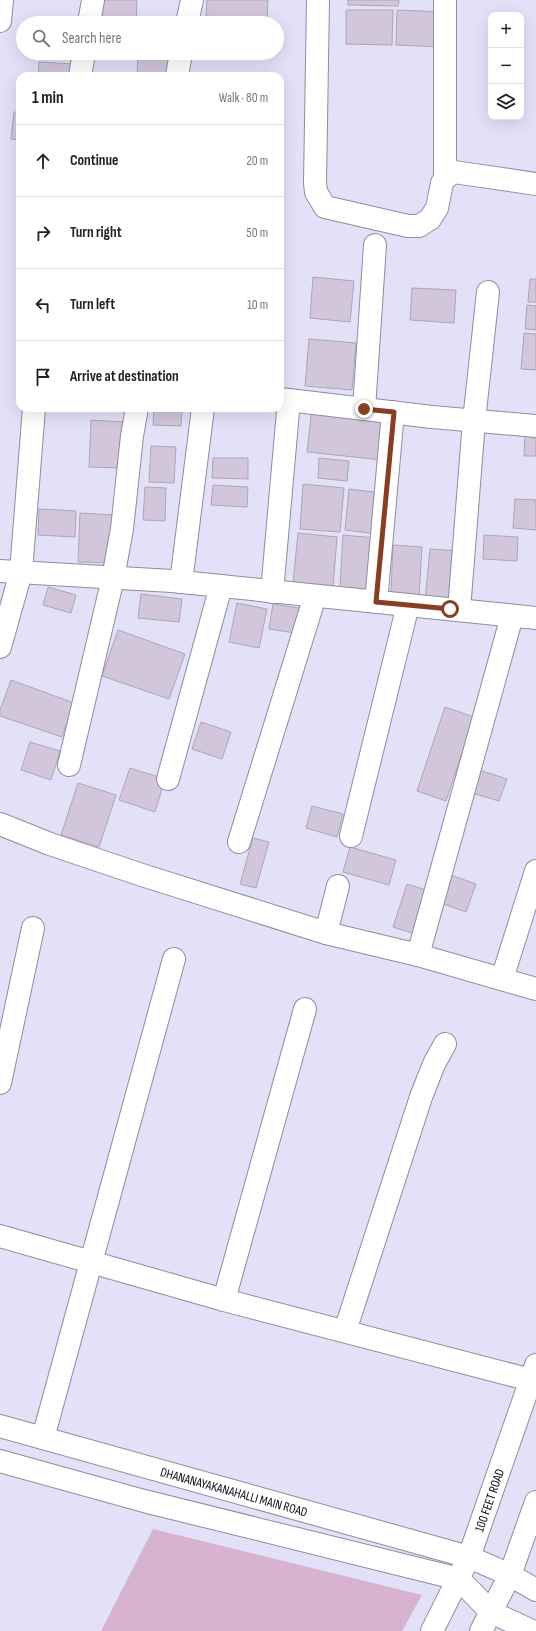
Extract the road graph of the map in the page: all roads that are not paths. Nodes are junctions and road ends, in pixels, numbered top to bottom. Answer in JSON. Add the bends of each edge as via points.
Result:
{"nodes":[{"id":1,"x":2,"y":0,"type":"edge"},
{"id":2,"x":93,"y":0,"type":"edge"},
{"id":3,"x":192,"y":0,"type":"edge"},
{"id":4,"x":318,"y":0,"type":"edge"},
{"id":5,"x":445,"y":0,"type":"edge"},
{"id":6,"x":90,"y":16,"type":"edge"},
{"id":7,"x":189,"y":16,"type":"edge"},
{"id":8,"x":0,"y":21,"type":"edge"},
{"id":9,"x":83,"y":60,"type":"edge"},
{"id":10,"x":180,"y":60,"type":"edge"},
{"id":11,"x":81,"y":72,"type":"edge"},
{"id":12,"x":178,"y":72,"type":"edge"},
{"id":13,"x":445,"y":178,"type":"junction"},
{"id":14,"x":536,"y":184,"type":"edge"},
{"id":15,"x":375,"y":245,"type":"dead end"},
{"id":16,"x":488,"y":292,"type":"dead end"},
{"id":17,"x":284,"y":400,"type":"edge"},
{"id":18,"x":364,"y":409,"type":"junction"},
{"id":19,"x":33,"y":412,"type":"edge"},
{"id":20,"x":136,"y":412,"type":"edge"},
{"id":21,"x":202,"y":412,"type":"edge"},
{"id":22,"x":283,"y":412,"type":"edge"},
{"id":23,"x":394,"y":412,"type":"junction"},
{"id":24,"x":474,"y":421,"type":"junction"},
{"id":25,"x":536,"y":426,"type":"edge"},
{"id":26,"x":10,"y":572,"type":"edge"},
{"id":27,"x":113,"y":578,"type":"junction"},
{"id":28,"x":181,"y":582,"type":"junction"},
{"id":29,"x":221,"y":586,"type":"junction"},
{"id":30,"x":272,"y":592,"type":"junction"},
{"id":31,"x":315,"y":596,"type":"junction"},
{"id":32,"x":376,"y":602,"type":"junction"},
{"id":33,"x":408,"y":605,"type":"junction"},
{"id":34,"x":459,"y":610,"type":"junction"},
{"id":35,"x":512,"y":616,"type":"junction"},
{"id":36,"x":536,"y":618,"type":"edge"},
{"id":37,"x":0,"y":647,"type":"edge"},
{"id":38,"x":69,"y":765,"type":"dead end"},
{"id":39,"x":168,"y":779,"type":"dead end"},
{"id":40,"x":0,"y":824,"type":"edge"},
{"id":41,"x":351,"y":836,"type":"dead end"},
{"id":42,"x":239,"y":842,"type":"dead end"},
{"id":43,"x":536,"y":871,"type":"edge"},
{"id":44,"x":338,"y":886,"type":"dead end"},
{"id":45,"x":33,"y":928,"type":"dead end"},
{"id":46,"x":326,"y":933,"type":"junction"},
{"id":47,"x":418,"y":955,"type":"junction"},
{"id":48,"x":174,"y":960,"type":"dead end"},
{"id":49,"x":502,"y":979,"type":"junction"},
{"id":50,"x":536,"y":989,"type":"edge"},
{"id":51,"x":305,"y":1008,"type":"dead end"},
{"id":52,"x":444,"y":1044,"type":"dead end"},
{"id":53,"x":0,"y":1083,"type":"edge"},
{"id":54,"x":0,"y":1236,"type":"edge"},
{"id":55,"x":92,"y":1263,"type":"junction"},
{"id":56,"x":224,"y":1300,"type":"junction"},
{"id":57,"x":345,"y":1331,"type":"junction"},
{"id":58,"x":533,"y":1372,"type":"edge"},
{"id":59,"x":0,"y":1426,"type":"edge"},
{"id":60,"x":43,"y":1438,"type":"junction"},
{"id":61,"x":0,"y":1462,"type":"edge"},
{"id":62,"x":536,"y":1502,"type":"edge"},
{"id":63,"x":469,"y":1557,"type":"junction"},
{"id":64,"x":510,"y":1575,"type":"junction"},
{"id":65,"x":459,"y":1579,"type":"junction"},
{"id":66,"x":536,"y":1590,"type":"edge"},
{"id":67,"x":491,"y":1612,"type":"junction"},
{"id":68,"x":432,"y":1631,"type":"edge"},
{"id":69,"x":481,"y":1631,"type":"edge"},
{"id":70,"x":532,"y":1631,"type":"edge"}],
"edges":[{"from":1,"to":8,"type":"street"},
{"from":2,"to":6,"type":"street"},
{"from":3,"to":7,"type":"street"},
{"from":4,"to":13,"type":"street","via":[[315,183],[319,199],[325,207],[408,226],[419,226],[430,218],[437,208]]},
{"from":5,"to":13,"type":"street"},
{"from":9,"to":11,"type":"street"},
{"from":10,"to":12,"type":"street"},
{"from":13,"to":14,"type":"street","via":[[459,172]]},
{"from":15,"to":18,"type":"street"},
{"from":16,"to":24,"type":"street"},
{"from":17,"to":18,"type":"street"},
{"from":18,"to":23,"type":"street"},
{"from":19,"to":26,"type":"street"},
{"from":20,"to":27,"type":"street"},
{"from":21,"to":28,"type":"street"},
{"from":22,"to":30,"type":"street"},
{"from":23,"to":24,"type":"street"},
{"from":23,"to":32,"type":"street"},
{"from":24,"to":25,"type":"street"},
{"from":24,"to":34,"type":"street"},
{"from":26,"to":27,"type":"street"},
{"from":26,"to":37,"type":"street"},
{"from":27,"to":28,"type":"street"},
{"from":27,"to":38,"type":"street"},
{"from":28,"to":29,"type":"street"},
{"from":29,"to":30,"type":"street"},
{"from":29,"to":39,"type":"street"},
{"from":30,"to":31,"type":"street"},
{"from":31,"to":32,"type":"street"},
{"from":31,"to":42,"type":"street"},
{"from":32,"to":33,"type":"street"},
{"from":33,"to":34,"type":"street"},
{"from":33,"to":41,"type":"street"},
{"from":34,"to":35,"type":"street"},
{"from":35,"to":36,"type":"street"},
{"from":35,"to":47,"type":"street"},
{"from":40,"to":46,"type":"street","via":[[142,875]]},
{"from":43,"to":49,"type":"street"},
{"from":44,"to":46,"type":"street"},
{"from":45,"to":53,"type":"street"},
{"from":46,"to":47,"type":"street"},
{"from":47,"to":49,"type":"street"},
{"from":48,"to":55,"type":"street"},
{"from":49,"to":50,"type":"street"},
{"from":51,"to":56,"type":"street"},
{"from":52,"to":57,"type":"street","via":[[421,1097]]},
{"from":54,"to":55,"type":"street"},
{"from":55,"to":56,"type":"street"},
{"from":55,"to":60,"type":"street"},
{"from":56,"to":57,"type":"street"},
{"from":57,"to":58,"type":"street"},
{"from":58,"to":63,"type":"street","name":"100 FEET ROAD"},
{"from":59,"to":60,"type":"street","name":"DHANANAYAKANAHALLI MAIN ROAD"},
{"from":60,"to":63,"type":"street","name":"DHANANAYAKANAHALLI MAIN ROAD"},
{"from":61,"to":65,"type":"street","via":[[144,1501]]},
{"from":62,"to":64,"type":"street"},
{"from":63,"to":64,"type":"street","name":"DHANANAYAKANAHALLI MAIN ROAD"},
{"from":63,"to":65,"type":"street","name":"100 FEET ROAD"},
{"from":64,"to":66,"type":"street","name":"DHANANAYAKANAHALLI MAIN ROAD"},
{"from":64,"to":67,"type":"street"},
{"from":65,"to":67,"type":"street"},
{"from":65,"to":68,"type":"street","name":"100 FEET ROAD"},
{"from":67,"to":69,"type":"street"},
{"from":67,"to":70,"type":"street"}]}
